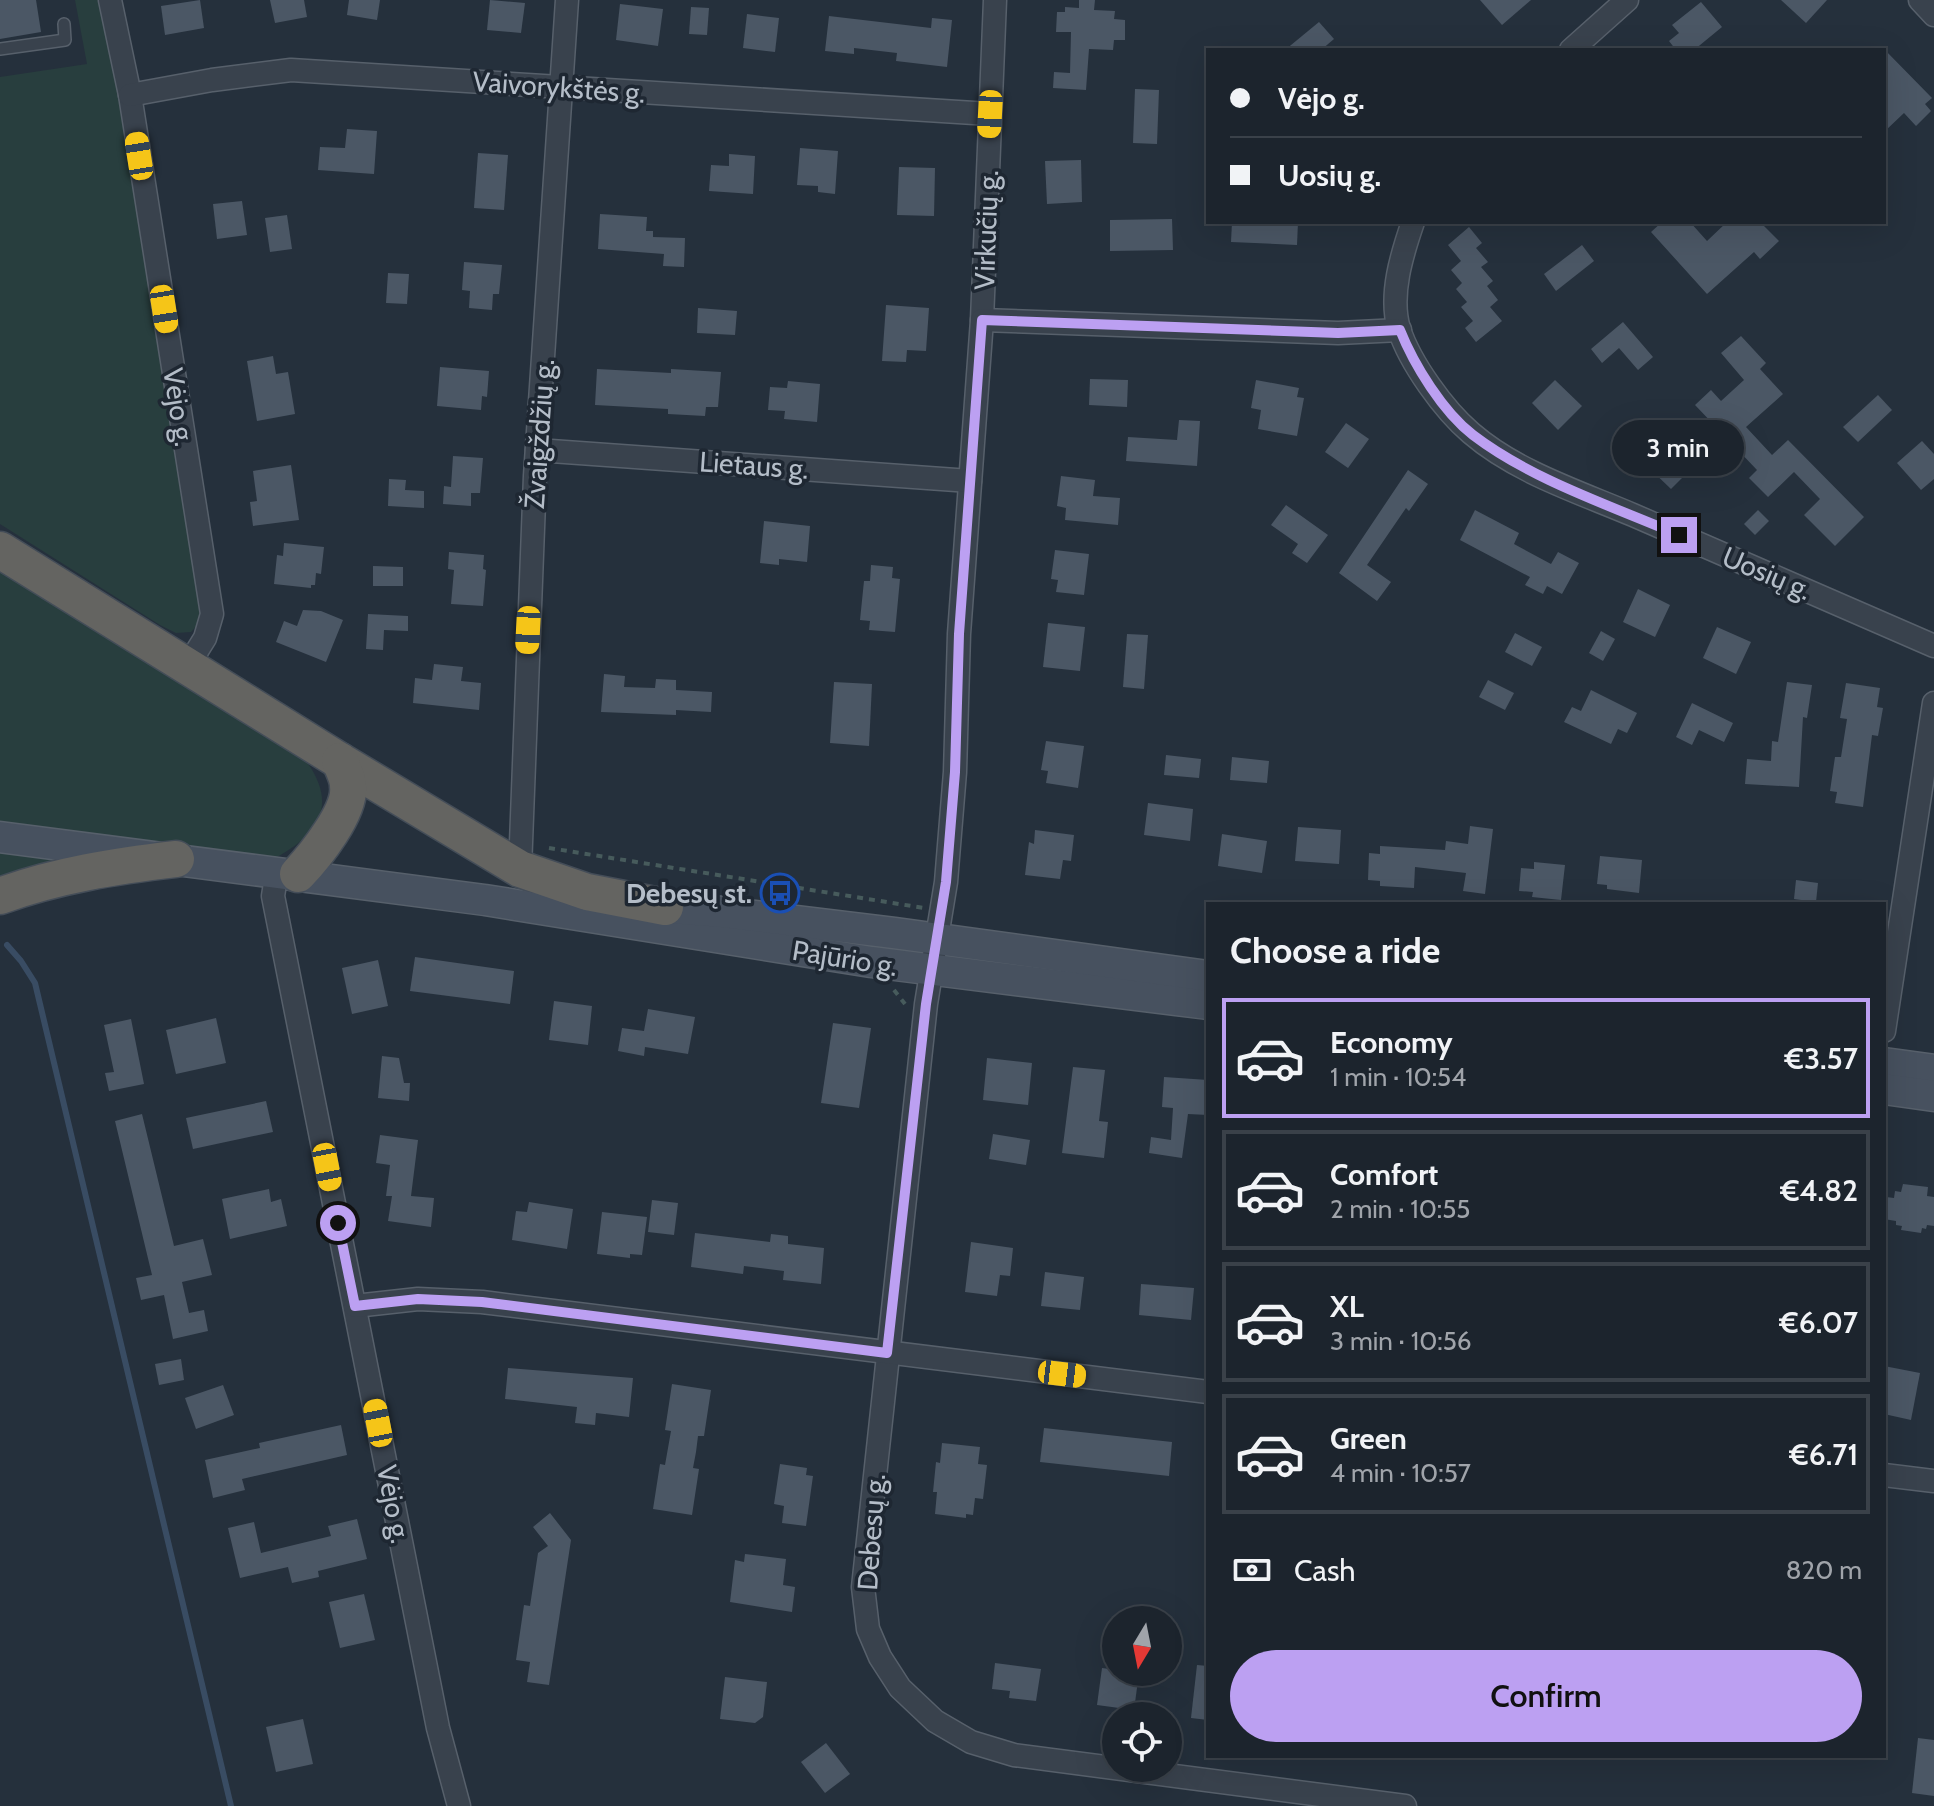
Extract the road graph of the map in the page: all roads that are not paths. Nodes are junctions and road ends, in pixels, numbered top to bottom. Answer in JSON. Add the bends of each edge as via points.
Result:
{"nodes":[{"id":1,"x":110,"y":0,"type":"edge"},
{"id":2,"x":567,"y":0,"type":"edge"},
{"id":3,"x":995,"y":0,"type":"edge"},
{"id":4,"x":1627,"y":0,"type":"edge"},
{"id":5,"x":1920,"y":0,"type":"edge"},
{"id":6,"x":1934,"y":15,"type":"edge"},
{"id":7,"x":64,"y":24,"type":"dead end"},
{"id":8,"x":1573,"y":48,"type":"edge"},
{"id":9,"x":0,"y":49,"type":"edge"},
{"id":10,"x":562,"y":87,"type":"junction"},
{"id":11,"x":130,"y":95,"type":"junction"},
{"id":12,"x":990,"y":114,"type":"junction"},
{"id":13,"x":1413,"y":224,"type":"edge"},
{"id":14,"x":982,"y":320,"type":"junction"},
{"id":15,"x":1400,"y":330,"type":"junction"},
{"id":16,"x":537,"y":450,"type":"junction"},
{"id":17,"x":970,"y":481,"type":"junction"},
{"id":18,"x":0,"y":550,"type":"edge"},
{"id":19,"x":1934,"y":646,"type":"edge"},
{"id":20,"x":187,"y":667,"type":"junction"},
{"id":21,"x":1934,"y":703,"type":"edge"},
{"id":22,"x":340,"y":761,"type":"junction"},
{"id":23,"x":0,"y":837,"type":"edge"},
{"id":24,"x":520,"y":856,"type":"junction"},
{"id":25,"x":176,"y":859,"type":"junction"},
{"id":26,"x":287,"y":872,"type":"junction"},
{"id":27,"x":0,"y":896,"type":"edge"},
{"id":28,"x":485,"y":900,"type":"junction"},
{"id":29,"x":665,"y":907,"type":"junction"},
{"id":30,"x":938,"y":938,"type":"junction"},
{"id":31,"x":932,"y":970,"type":"junction"},
{"id":32,"x":1206,"y":976,"type":"edge"},
{"id":33,"x":1206,"y":1004,"type":"edge"},
{"id":34,"x":1886,"y":1018,"type":"edge"},
{"id":35,"x":1886,"y":1063,"type":"edge"},
{"id":36,"x":1934,"y":1070,"type":"edge"},
{"id":37,"x":1886,"y":1089,"type":"edge"},
{"id":38,"x":1934,"y":1096,"type":"edge"},
{"id":39,"x":355,"y":1306,"type":"junction"},
{"id":40,"x":887,"y":1353,"type":"junction"},
{"id":41,"x":1206,"y":1392,"type":"edge"},
{"id":42,"x":1886,"y":1475,"type":"edge"},
{"id":43,"x":1934,"y":1481,"type":"edge"},
{"id":44,"x":459,"y":1806,"type":"edge"},
{"id":45,"x":1402,"y":1806,"type":"edge"}],
"edges":[{"from":1,"to":11,"type":"street","name":"Vėjo g."},
{"from":2,"to":10,"type":"street","name":"Žvaigždžių g."},
{"from":3,"to":12,"type":"street","name":"Virkučių g."},
{"from":4,"to":8,"type":"street"},
{"from":5,"to":6,"type":"street"},
{"from":7,"to":9,"type":"lane","via":[[65,40]]},
{"from":10,"to":11,"type":"street","name":"Vaivorykštės g.","via":[[291,70]]},
{"from":10,"to":12,"type":"street","name":"Vaivorykštės g."},
{"from":10,"to":16,"type":"street","name":"Žvaigždžių g."},
{"from":11,"to":20,"type":"street","name":"Vėjo g.","via":[[212,614]]},
{"from":12,"to":14,"type":"street","name":"Virkučių g."},
{"from":13,"to":15,"type":"street","name":"Uosių g.","via":[[1397,288]]},
{"from":14,"to":15,"type":"street","via":[[1338,333]]},
{"from":14,"to":17,"type":"street","name":"Virkučių g."},
{"from":15,"to":19,"type":"street","name":"Uosių g.","via":[[1411,357],[1457,420],[1511,459]]},
{"from":16,"to":17,"type":"street","name":"Lietaus g."},
{"from":16,"to":24,"type":"street","name":"Žvaigždžių g."},
{"from":17,"to":30,"type":"street","name":"Virkučių g.","via":[[955,772]]},
{"from":18,"to":20,"type":"highway"},
{"from":20,"to":22,"type":"highway"},
{"from":21,"to":34,"type":"street"},
{"from":22,"to":24,"type":"highway"},
{"from":22,"to":26,"type":"highway","via":[[349,787],[342,811],[328,838]]},
{"from":23,"to":25,"type":"main road","name":"Pajūrio g."},
{"from":24,"to":29,"type":"highway","via":[[587,892]]},
{"from":25,"to":26,"type":"main road","name":"Pajūrio g."},
{"from":25,"to":27,"type":"highway","via":[[111,866]]},
{"from":26,"to":28,"type":"main road","name":"Pajūrio g."},
{"from":26,"to":39,"type":"street","name":"Vėjo g.","via":[[273,896]]},
{"from":28,"to":29,"type":"main road","name":"Pajūrio g."},
{"from":28,"to":31,"type":"main road","name":"Pajūrio g."},
{"from":29,"to":30,"type":"main road","name":"Pajūrio g."},
{"from":30,"to":31,"type":"street","name":"Debesų g."},
{"from":30,"to":32,"type":"main road","name":"Pajūrio g."},
{"from":31,"to":33,"type":"main road","name":"Pajūrio g."},
{"from":31,"to":40,"type":"street","name":"Debesų g."},
{"from":35,"to":36,"type":"main road"},
{"from":37,"to":38,"type":"main road"},
{"from":39,"to":40,"type":"street","via":[[418,1299],[482,1302]]},
{"from":39,"to":44,"type":"street","name":"Vėjo g.","via":[[438,1728]]},
{"from":40,"to":41,"type":"street"},
{"from":40,"to":45,"type":"street","name":"Debesų g.","via":[[863,1587],[868,1629],[900,1688],[935,1721],[971,1742],[1014,1755]]},
{"from":42,"to":43,"type":"street"}]}
